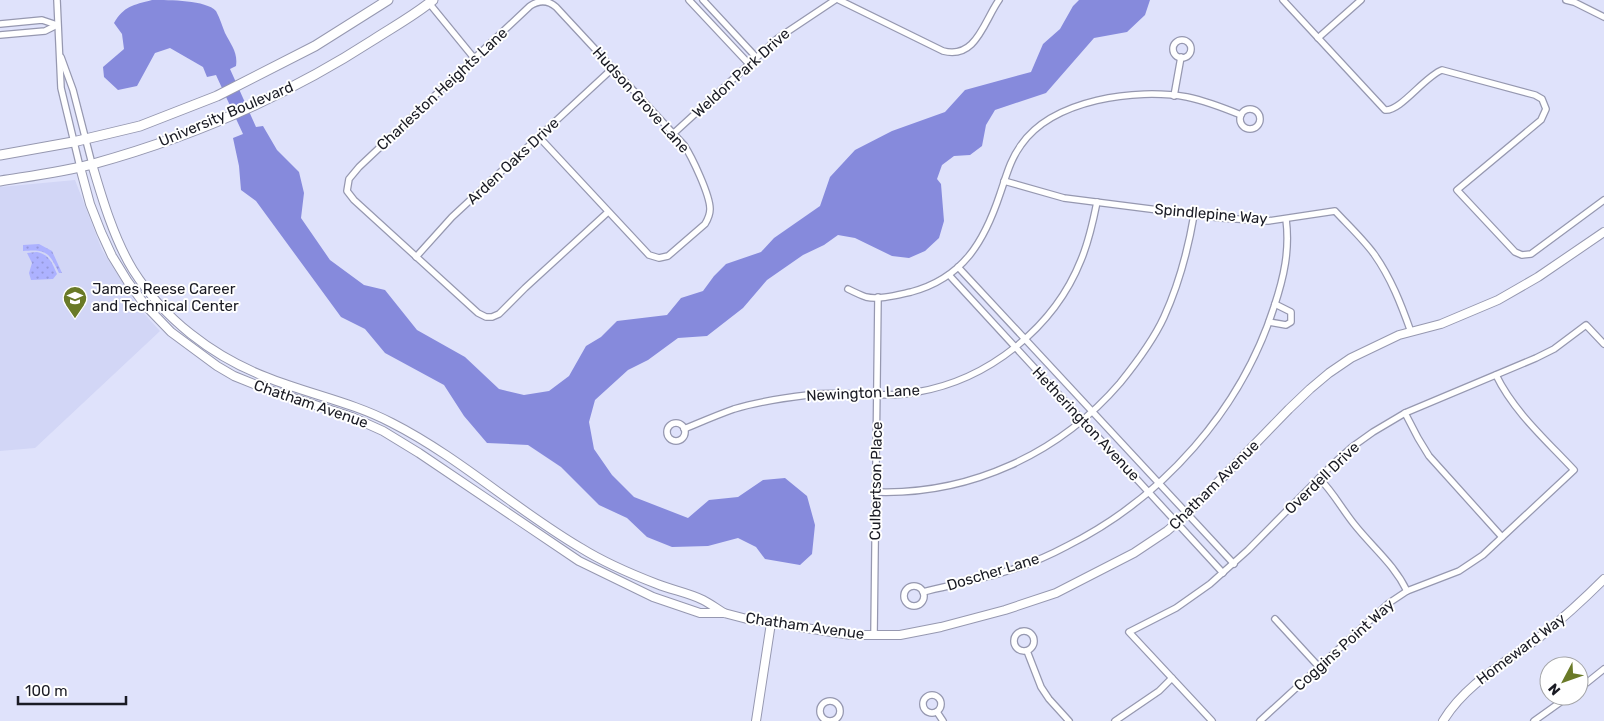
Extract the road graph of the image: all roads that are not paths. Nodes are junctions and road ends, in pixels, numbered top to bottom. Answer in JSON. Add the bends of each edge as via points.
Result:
{"nodes":[{"id":1,"x":57,"y":0,"type":"edge"},
{"id":2,"x":388,"y":0,"type":"edge"},
{"id":3,"x":689,"y":0,"type":"edge"},
{"id":4,"x":704,"y":0,"type":"edge"},
{"id":5,"x":835,"y":0,"type":"edge"},
{"id":6,"x":839,"y":0,"type":"edge"},
{"id":7,"x":999,"y":0,"type":"edge"},
{"id":8,"x":1283,"y":0,"type":"edge"},
{"id":9,"x":1361,"y":0,"type":"edge"},
{"id":10,"x":1566,"y":0,"type":"edge"},
{"id":11,"x":430,"y":1,"type":"edge"},
{"id":12,"x":547,"y":1,"type":"edge"},
{"id":13,"x":1604,"y":17,"type":"edge"},
{"id":14,"x":0,"y":24,"type":"edge"},
{"id":15,"x":57,"y":25,"type":"junction"},
{"id":16,"x":0,"y":36,"type":"edge"},
{"id":17,"x":1318,"y":38,"type":"junction"},
{"id":18,"x":60,"y":52,"type":"junction"},
{"id":19,"x":756,"y":57,"type":"junction"},
{"id":20,"x":1181,"y":57,"type":"dead end"},
{"id":21,"x":474,"y":58,"type":"junction"},
{"id":22,"x":749,"y":64,"type":"junction"},
{"id":23,"x":613,"y":68,"type":"junction"},
{"id":24,"x":1174,"y":96,"type":"junction"},
{"id":25,"x":1241,"y":115,"type":"dead end"},
{"id":26,"x":674,"y":133,"type":"junction"},
{"id":27,"x":539,"y":136,"type":"junction"},
{"id":28,"x":86,"y":139,"type":"junction"},
{"id":29,"x":73,"y":142,"type":"junction"},
{"id":30,"x":0,"y":155,"type":"edge"},
{"id":31,"x":92,"y":164,"type":"junction"},
{"id":32,"x":80,"y":167,"type":"junction"},
{"id":33,"x":0,"y":181,"type":"edge"},
{"id":34,"x":1004,"y":181,"type":"junction"},
{"id":35,"x":1604,"y":200,"type":"edge"},
{"id":36,"x":1097,"y":202,"type":"junction"},
{"id":37,"x":608,"y":212,"type":"junction"},
{"id":38,"x":1194,"y":215,"type":"junction"},
{"id":39,"x":1286,"y":219,"type":"junction"},
{"id":40,"x":1604,"y":232,"type":"edge"},
{"id":41,"x":416,"y":257,"type":"junction"},
{"id":42,"x":958,"y":267,"type":"junction"},
{"id":43,"x":949,"y":275,"type":"junction"},
{"id":44,"x":848,"y":290,"type":"dead end"},
{"id":45,"x":878,"y":297,"type":"junction"},
{"id":46,"x":1275,"y":304,"type":"junction"},
{"id":47,"x":165,"y":311,"type":"junction"},
{"id":48,"x":158,"y":319,"type":"junction"},
{"id":49,"x":1269,"y":322,"type":"junction"},
{"id":50,"x":1411,"y":332,"type":"junction"},
{"id":51,"x":1025,"y":338,"type":"junction"},
{"id":52,"x":1604,"y":344,"type":"edge"},
{"id":53,"x":1015,"y":347,"type":"junction"},
{"id":54,"x":1496,"y":375,"type":"junction"},
{"id":55,"x":877,"y":394,"type":"junction"},
{"id":56,"x":1092,"y":411,"type":"junction"},
{"id":57,"x":1405,"y":413,"type":"junction"},
{"id":58,"x":1083,"y":420,"type":"junction"},
{"id":59,"x":684,"y":429,"type":"dead end"},
{"id":60,"x":1319,"y":478,"type":"junction"},
{"id":61,"x":1159,"y":482,"type":"junction"},
{"id":62,"x":876,"y":492,"type":"junction"},
{"id":63,"x":1149,"y":492,"type":"junction"},
{"id":64,"x":1188,"y":513,"type":"junction"},
{"id":65,"x":1177,"y":523,"type":"junction"},
{"id":66,"x":1502,"y":537,"type":"junction"},
{"id":67,"x":1234,"y":564,"type":"junction"},
{"id":68,"x":1223,"y":574,"type":"junction"},
{"id":69,"x":1604,"y":579,"type":"edge"},
{"id":70,"x":1407,"y":591,"type":"junction"},
{"id":71,"x":923,"y":592,"type":"dead end"},
{"id":72,"x":724,"y":613,"type":"junction"},
{"id":73,"x":1275,"y":619,"type":"dead end"},
{"id":74,"x":771,"y":623,"type":"junction"},
{"id":75,"x":874,"y":635,"type":"junction"},
{"id":76,"x":1027,"y":650,"type":"dead end"},
{"id":77,"x":1319,"y":666,"type":"junction"},
{"id":78,"x":1604,"y":670,"type":"edge"},
{"id":79,"x":1172,"y":678,"type":"junction"},
{"id":80,"x":1589,"y":681,"type":"edge"},
{"id":81,"x":1555,"y":706,"type":"edge"},
{"id":82,"x":937,"y":712,"type":"dead end"},
{"id":83,"x":756,"y":721,"type":"edge"},
{"id":84,"x":943,"y":721,"type":"edge"},
{"id":85,"x":1069,"y":721,"type":"edge"},
{"id":86,"x":1115,"y":721,"type":"edge"},
{"id":87,"x":1212,"y":721,"type":"edge"},
{"id":88,"x":1260,"y":721,"type":"edge"},
{"id":89,"x":1442,"y":721,"type":"edge"},
{"id":90,"x":1534,"y":721,"type":"edge"}],
"edges":[{"from":1,"to":15,"type":"street","name":"Chatham Avenue"},
{"from":2,"to":28,"type":"main road","name":"University Boulevard","via":[[315,46],[217,96],[140,126]]},
{"from":3,"to":22,"type":"street"},
{"from":4,"to":19,"type":"street"},
{"from":5,"to":19,"type":"street","name":"Weldon Park Drive","via":[[784,32]]},
{"from":6,"to":7,"type":"street","via":[[943,51],[955,53],[978,38]]},
{"from":8,"to":17,"type":"street"},
{"from":9,"to":17,"type":"street"},
{"from":10,"to":13,"type":"street"},
{"from":11,"to":21,"type":"street"},
{"from":11,"to":31,"type":"main road","name":"University Boulevard","via":[[320,72],[256,104],[152,146]]},
{"from":12,"to":21,"type":"street","name":"Charleston Heights Lane","via":[[534,3]]},
{"from":12,"to":23,"type":"street","name":"Hudson Grove Lane"},
{"from":14,"to":15,"type":"street","via":[[42,20]]},
{"from":15,"to":16,"type":"street","via":[[45,31]]},
{"from":15,"to":18,"type":"street","name":"Chatham Avenue"},
{"from":17,"to":35,"type":"street","via":[[1385,110],[1394,109],[1434,73],[1442,70],[1535,94],[1542,99],[1546,110],[1541,120],[1457,190],[1515,252],[1532,254]]},
{"from":18,"to":28,"type":"street","name":"Chatham Avenue"},
{"from":18,"to":29,"type":"street","name":"Chatham Avenue","via":[[61,88]]},
{"from":19,"to":22,"type":"street","name":"Weldon Park Drive"},
{"from":20,"to":24,"type":"street"},
{"from":21,"to":41,"type":"street","name":"Charleston Heights Lane","via":[[348,179],[348,193],[354,200]]},
{"from":22,"to":26,"type":"street","name":"Weldon Park Drive"},
{"from":23,"to":26,"type":"street","name":"Hudson Grove Lane"},
{"from":23,"to":27,"type":"street","name":"Arden Oaks Drive"},
{"from":24,"to":25,"type":"street","via":[[1213,104]]},
{"from":24,"to":34,"type":"street","via":[[1124,96],[1060,113],[1034,130],[1021,144]]},
{"from":26,"to":37,"type":"street","name":"Hudson Grove Lane","via":[[694,164],[709,203],[710,214],[705,224],[674,252],[659,258],[644,251]]},
{"from":27,"to":37,"type":"street"},
{"from":27,"to":41,"type":"street","name":"Arden Oaks Drive","via":[[452,217]]},
{"from":28,"to":29,"type":"main road","name":"University Boulevard"},
{"from":28,"to":31,"type":"street","name":"Chatham Avenue"},
{"from":29,"to":30,"type":"main road","name":"University Boulevard"},
{"from":29,"to":32,"type":"street","name":"Chatham Avenue"},
{"from":31,"to":32,"type":"main road","name":"University Boulevard"},
{"from":31,"to":47,"type":"street","name":"Chatham Avenue","via":[[122,250],[133,270]]},
{"from":32,"to":33,"type":"main road","name":"University Boulevard"},
{"from":32,"to":48,"type":"street","name":"Chatham Avenue","via":[[107,246],[128,282]]},
{"from":34,"to":36,"type":"street","name":"Spindlepine Way","via":[[1064,198]]},
{"from":34,"to":42,"type":"street","via":[[980,242]]},
{"from":36,"to":38,"type":"street","name":"Spindlepine Way"},
{"from":36,"to":51,"type":"street","name":"Newington Lane","via":[[1088,243],[1072,279],[1052,311]]},
{"from":37,"to":41,"type":"street","via":[[500,314],[489,317],[478,313]]},
{"from":38,"to":39,"type":"street","name":"Spindlepine Way","via":[[1268,221]]},
{"from":38,"to":56,"type":"street","via":[[1189,247],[1164,318],[1131,370]]},
{"from":39,"to":46,"type":"street","name":"Doscher Lane","via":[[1286,268]]},
{"from":39,"to":50,"type":"street","name":"Spindlepine Way","via":[[1335,211],[1373,252],[1386,272]]},
{"from":40,"to":50,"type":"street","name":"Chatham Avenue","via":[[1498,300],[1441,324]]},
{"from":42,"to":43,"type":"street"},
{"from":42,"to":51,"type":"street","name":"Hetherington Avenue"},
{"from":43,"to":45,"type":"street","via":[[918,290]]},
{"from":43,"to":53,"type":"street","name":"Hetherington Avenue"},
{"from":44,"to":45,"type":"street","via":[[866,297]]},
{"from":45,"to":55,"type":"street","name":"Culbertson Place"},
{"from":46,"to":49,"type":"street","name":"Doscher Lane"},
{"from":46,"to":49,"type":"street","via":[[1291,312],[1291,322],[1286,325]]},
{"from":47,"to":48,"type":"street"},
{"from":47,"to":72,"type":"street","name":"Chatham Avenue","via":[[222,356],[265,377],[344,402],[391,422],[580,548],[616,568],[702,600]]},
{"from":48,"to":72,"type":"street","name":"Chatham Avenue","via":[[188,346],[234,376],[266,390],[352,417],[396,438],[580,561],[653,597],[700,613]]},
{"from":49,"to":61,"type":"street","name":"Doscher Lane","via":[[1254,357],[1222,410],[1183,460]]},
{"from":50,"to":64,"type":"street","name":"Chatham Avenue","via":[[1351,358],[1316,383]]},
{"from":51,"to":53,"type":"street","name":"Newington Lane"},
{"from":51,"to":56,"type":"street","name":"Hetherington Avenue"},
{"from":52,"to":54,"type":"street","name":"Overdell Drive","via":[[1586,324],[1554,349]]},
{"from":53,"to":55,"type":"street","name":"Newington Lane","via":[[982,369],[941,386],[917,392]]},
{"from":53,"to":58,"type":"street","name":"Hetherington Avenue"},
{"from":54,"to":57,"type":"street","name":"Overdell Drive"},
{"from":54,"to":66,"type":"street","name":"Coggins Point Way","via":[[1514,406],[1574,470]]},
{"from":55,"to":59,"type":"street","name":"Newington Lane","via":[[829,392],[780,399],[734,410]]},
{"from":55,"to":62,"type":"street","name":"Culbertson Place"},
{"from":56,"to":58,"type":"street"},
{"from":56,"to":61,"type":"street","name":"Hetherington Avenue"},
{"from":57,"to":60,"type":"street","name":"Overdell Drive","via":[[1352,447]]},
{"from":57,"to":66,"type":"street","via":[[1430,456]]},
{"from":58,"to":62,"type":"street","via":[[1020,461],[972,480],[923,491]]},
{"from":58,"to":63,"type":"street","name":"Hetherington Avenue"},
{"from":60,"to":67,"type":"street","name":"Overdell Drive"},
{"from":60,"to":70,"type":"street","via":[[1392,566]]},
{"from":61,"to":63,"type":"street","name":"Doscher Lane"},
{"from":61,"to":64,"type":"street","name":"Hetherington Avenue"},
{"from":62,"to":75,"type":"street","name":"Culbertson Place"},
{"from":63,"to":65,"type":"street","name":"Hetherington Avenue"},
{"from":63,"to":71,"type":"street","name":"Doscher Lane","via":[[1100,527],[1036,561]]},
{"from":64,"to":65,"type":"street","name":"Chatham Avenue"},
{"from":64,"to":67,"type":"street","name":"Hetherington Avenue"},
{"from":65,"to":68,"type":"street","name":"Hetherington Avenue"},
{"from":65,"to":75,"type":"street","name":"Chatham Avenue","via":[[1154,542],[1056,592],[1006,610],[941,627],[900,635]]},
{"from":66,"to":70,"type":"street","name":"Coggins Point Way","via":[[1459,571]]},
{"from":67,"to":68,"type":"street","name":"Overdell Drive"},
{"from":68,"to":79,"type":"street","name":"Overdell Drive","via":[[1176,608],[1129,632]]},
{"from":69,"to":89,"type":"street","name":"Homeward Way","via":[[1542,635],[1472,687]]},
{"from":70,"to":77,"type":"street","name":"Coggins Point Way","via":[[1376,613]]},
{"from":72,"to":74,"type":"street","name":"Chatham Avenue"},
{"from":73,"to":77,"type":"street"},
{"from":74,"to":75,"type":"street","name":"Chatham Avenue","via":[[850,635]]},
{"from":74,"to":83,"type":"street"},
{"from":76,"to":85,"type":"street","via":[[1048,699]]},
{"from":77,"to":88,"type":"street","name":"Coggins Point Way"},
{"from":78,"to":80,"type":"street"},
{"from":79,"to":86,"type":"street","via":[[1159,691]]},
{"from":79,"to":87,"type":"street"},
{"from":81,"to":90,"type":"street"},
{"from":82,"to":84,"type":"street"}]}
